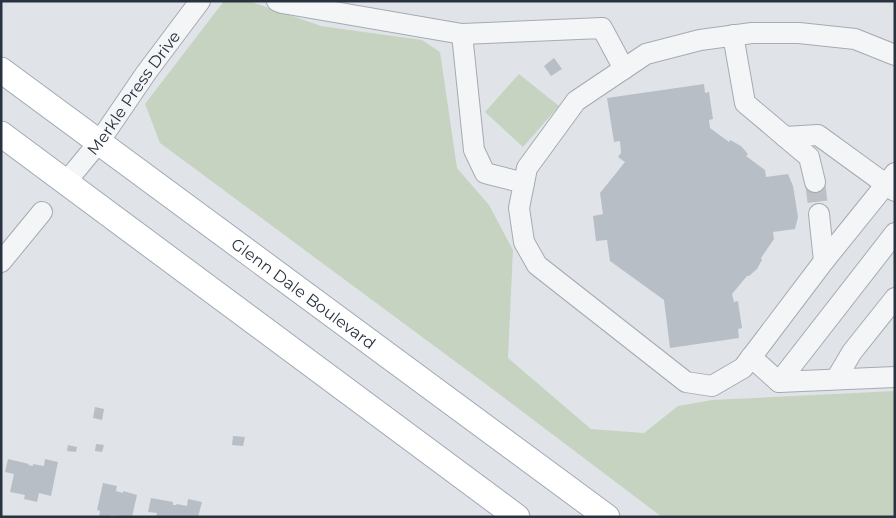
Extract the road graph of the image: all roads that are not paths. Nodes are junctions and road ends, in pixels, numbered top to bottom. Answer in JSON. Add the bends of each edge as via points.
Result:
{"nodes":[{"id":1,"x":200,"y":1,"type":"edge"},
{"id":2,"x":277,"y":1,"type":"edge"},
{"id":3,"x":462,"y":34,"type":"junction"},
{"id":4,"x":733,"y":35,"type":"junction"},
{"id":5,"x":895,"y":55,"type":"edge"},
{"id":6,"x":624,"y":69,"type":"junction"},
{"id":7,"x":1,"y":70,"type":"edge"},
{"id":8,"x":1,"y":134,"type":"edge"},
{"id":9,"x":785,"y":137,"type":"junction"},
{"id":10,"x":98,"y":142,"type":"junction"},
{"id":11,"x":66,"y":182,"type":"junction"},
{"id":12,"x":815,"y":182,"type":"tunnel mouth"},
{"id":13,"x":524,"y":183,"type":"junction"},
{"id":14,"x":892,"y":183,"type":"edge"},
{"id":15,"x":42,"y":212,"type":"dead end"},
{"id":16,"x":819,"y":214,"type":"tunnel mouth"},
{"id":17,"x":895,"y":233,"type":"edge"},
{"id":18,"x":824,"y":261,"type":"junction"},
{"id":19,"x":1,"y":262,"type":"edge"},
{"id":20,"x":895,"y":298,"type":"edge"},
{"id":21,"x":751,"y":357,"type":"junction"},
{"id":22,"x":894,"y":376,"type":"edge"},
{"id":23,"x":836,"y":379,"type":"junction"},
{"id":24,"x":779,"y":382,"type":"junction"},
{"id":25,"x":517,"y":517,"type":"edge"},
{"id":26,"x":607,"y":517,"type":"edge"}],
"edges":[{"from":1,"to":10,"type":"street","name":"Merkle Press Drive"},
{"from":2,"to":3,"type":"street"},
{"from":3,"to":6,"type":"street","via":[[602,28]]},
{"from":3,"to":13,"type":"street","via":[[474,150],[486,174]]},
{"from":4,"to":5,"type":"street","via":[[799,33],[855,39]]},
{"from":4,"to":6,"type":"street","via":[[646,54]]},
{"from":4,"to":9,"type":"street","via":[[745,103]]},
{"from":6,"to":13,"type":"street","via":[[576,101],[527,168]]},
{"from":7,"to":10,"type":"main road","name":"Glenn Dale Boulevard"},
{"from":8,"to":11,"type":"main road"},
{"from":9,"to":12,"type":"street","via":[[809,157]]},
{"from":9,"to":14,"type":"street","via":[[818,134]]},
{"from":10,"to":11,"type":"street","name":"Merkle Press Drive"},
{"from":10,"to":26,"type":"main road","name":"Glenn Dale Boulevard"},
{"from":11,"to":25,"type":"main road"},
{"from":13,"to":21,"type":"street","via":[[519,208],[524,242],[537,265],[686,382],[712,386],[743,368]]},
{"from":14,"to":18,"type":"street"},
{"from":15,"to":19,"type":"street"},
{"from":16,"to":18,"type":"street"},
{"from":17,"to":24,"type":"street"},
{"from":18,"to":21,"type":"street"},
{"from":20,"to":23,"type":"street","via":[[852,352]]},
{"from":21,"to":24,"type":"street"},
{"from":22,"to":23,"type":"street"},
{"from":23,"to":24,"type":"street"}]}
